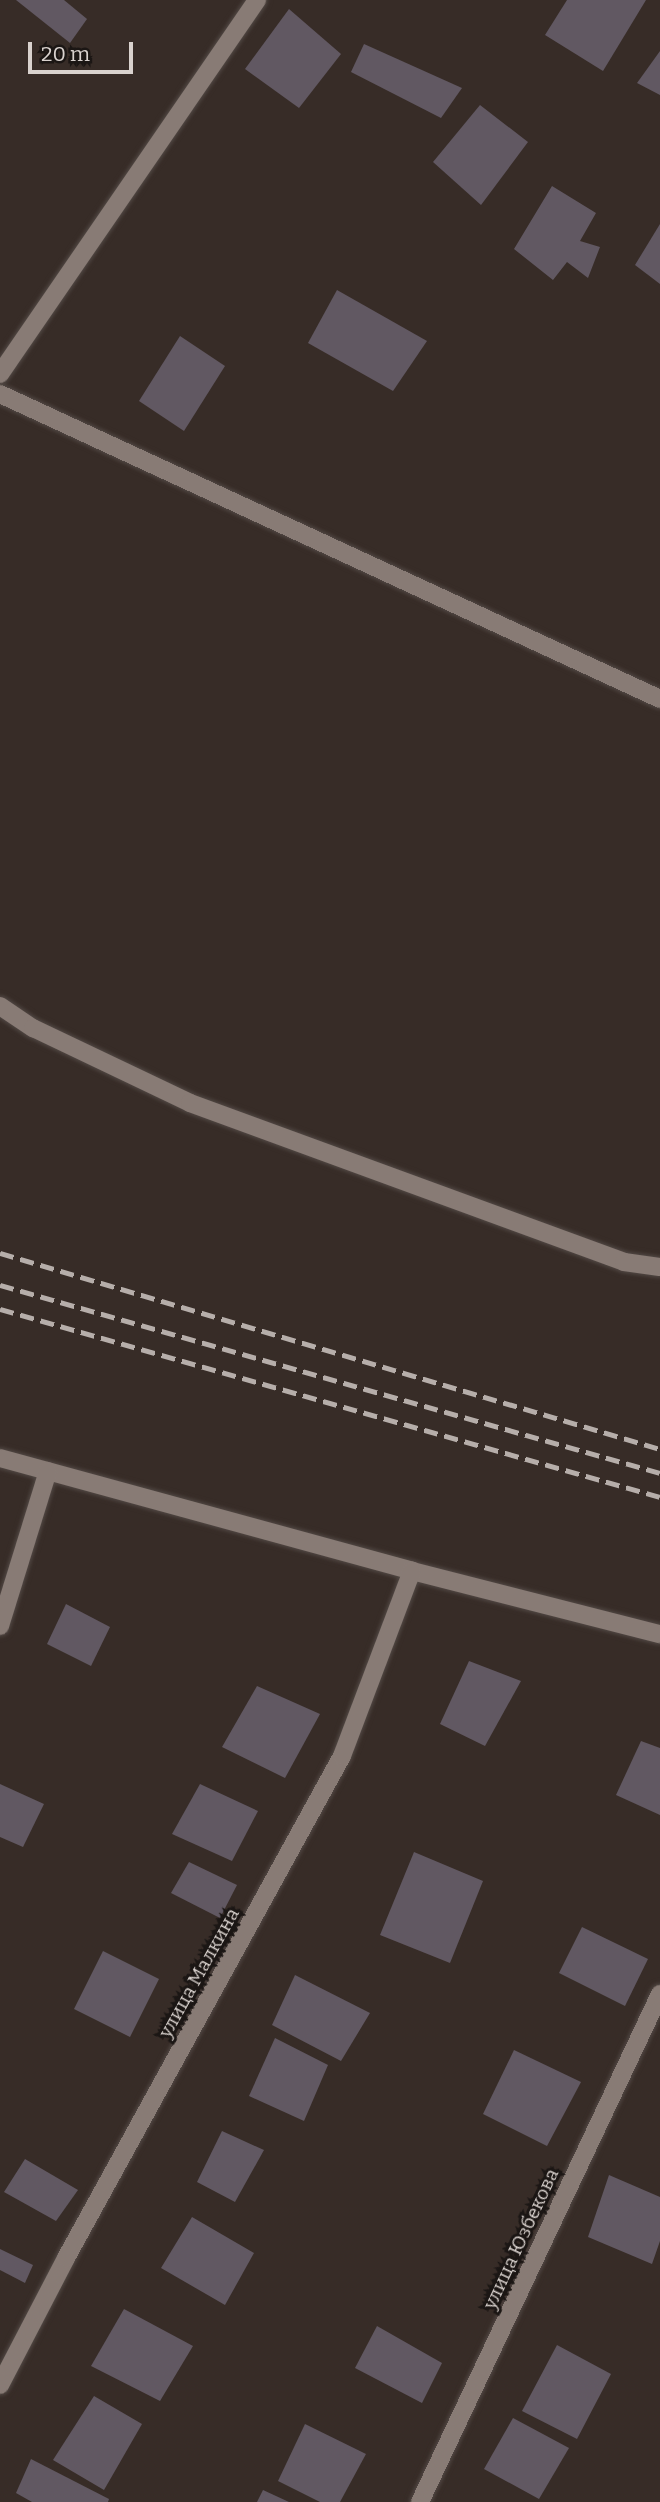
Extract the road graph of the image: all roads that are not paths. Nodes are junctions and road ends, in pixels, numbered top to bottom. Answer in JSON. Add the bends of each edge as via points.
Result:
{"nodes":[{"id":1,"x":257,"y":0,"type":"edge"},
{"id":2,"x":0,"y":374,"type":"edge"},
{"id":3,"x":0,"y":394,"type":"edge"},
{"id":4,"x":660,"y":699,"type":"edge"},
{"id":5,"x":0,"y":1006,"type":"edge"},
{"id":6,"x":660,"y":1267,"type":"edge"},
{"id":7,"x":0,"y":1458,"type":"edge"},
{"id":8,"x":48,"y":1471,"type":"junction"},
{"id":9,"x":412,"y":1572,"type":"junction"},
{"id":10,"x":0,"y":1626,"type":"edge"},
{"id":11,"x":660,"y":1634,"type":"edge"},
{"id":12,"x":660,"y":1994,"type":"edge"},
{"id":13,"x":0,"y":2385,"type":"edge"},
{"id":14,"x":420,"y":2502,"type":"edge"}],
"edges":[{"from":1,"to":2,"type":"street"},
{"from":3,"to":4,"type":"street"},
{"from":5,"to":6,"type":"street","via":[[33,1028],[190,1103],[624,1262]]},
{"from":7,"to":8,"type":"street"},
{"from":8,"to":9,"type":"street"},
{"from":8,"to":10,"type":"street"},
{"from":9,"to":11,"type":"street"},
{"from":9,"to":13,"type":"street","name":"улица Малкина","via":[[342,1756],[72,2245]]},
{"from":12,"to":14,"type":"street","name":"улица Юзбекова"}]}
